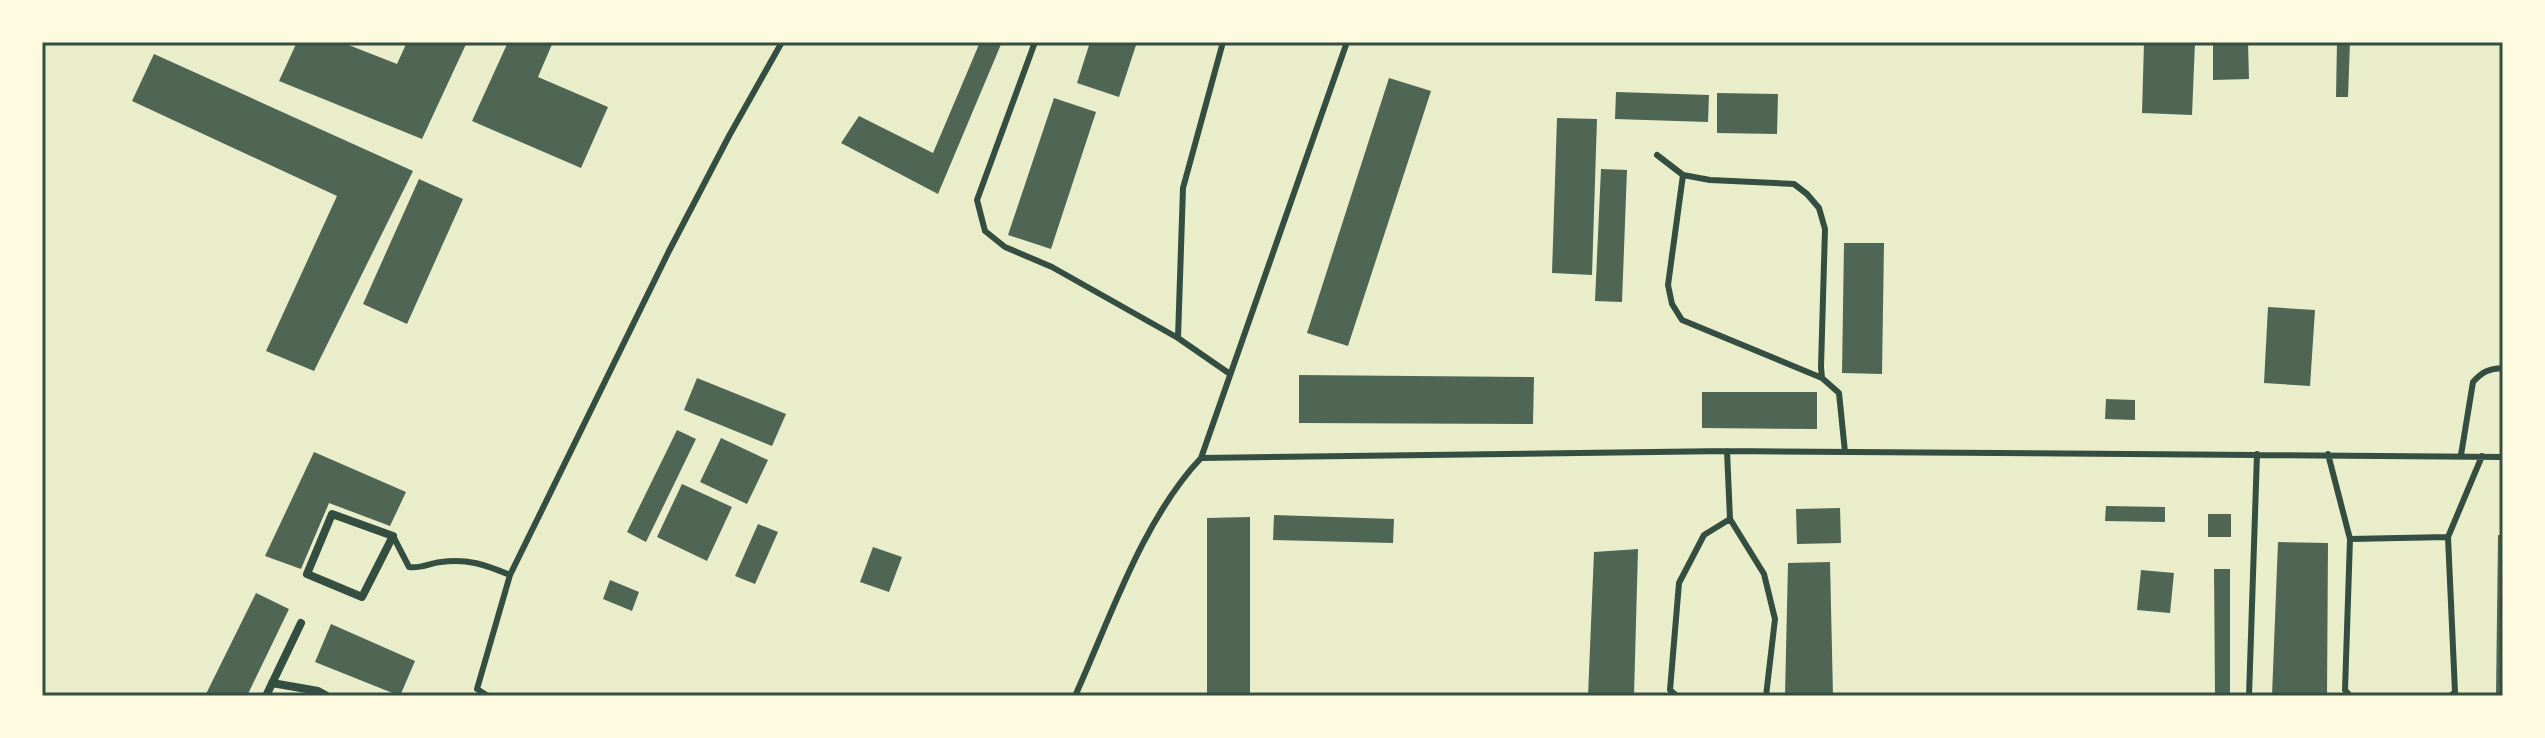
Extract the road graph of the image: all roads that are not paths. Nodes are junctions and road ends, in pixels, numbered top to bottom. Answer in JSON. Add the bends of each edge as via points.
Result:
{"nodes":[{"id":1,"x":782,"y":42,"type":"edge"},
{"id":2,"x":1035,"y":42,"type":"edge"},
{"id":3,"x":1223,"y":42,"type":"edge"},
{"id":4,"x":1347,"y":42,"type":"edge"},
{"id":5,"x":1657,"y":155,"type":"dead end"},
{"id":6,"x":1683,"y":175,"type":"junction"},
{"id":7,"x":1178,"y":338,"type":"junction"},
{"id":8,"x":2503,"y":368,"type":"edge"},
{"id":9,"x":1230,"y":374,"type":"junction"},
{"id":10,"x":1822,"y":378,"type":"junction"},
{"id":11,"x":1727,"y":451,"type":"junction"},
{"id":12,"x":1845,"y":452,"type":"junction"},
{"id":13,"x":2257,"y":454,"type":"junction"},
{"id":14,"x":2328,"y":454,"type":"junction"},
{"id":15,"x":2461,"y":455,"type":"junction"},
{"id":16,"x":2482,"y":456,"type":"junction"},
{"id":17,"x":2503,"y":457,"type":"edge"},
{"id":18,"x":1201,"y":458,"type":"junction"},
{"id":19,"x":1730,"y":519,"type":"junction"},
{"id":20,"x":393,"y":536,"type":"junction"},
{"id":21,"x":2448,"y":537,"type":"junction"},
{"id":22,"x":2350,"y":539,"type":"junction"},
{"id":23,"x":510,"y":575,"type":"junction"},
{"id":24,"x":301,"y":623,"type":"dead end"},
{"id":25,"x":272,"y":683,"type":"junction"},
{"id":26,"x":476,"y":692,"type":"edge"},
{"id":27,"x":320,"y":694,"type":"edge"},
{"id":28,"x":266,"y":696,"type":"edge"},
{"id":29,"x":488,"y":696,"type":"edge"},
{"id":30,"x":1075,"y":696,"type":"edge"},
{"id":31,"x":1677,"y":696,"type":"edge"},
{"id":32,"x":1766,"y":696,"type":"edge"},
{"id":33,"x":2249,"y":696,"type":"edge"},
{"id":34,"x":2350,"y":696,"type":"edge"},
{"id":35,"x":2450,"y":696,"type":"edge"}],
"edges":[{"from":1,"to":23,"type":"lane","via":[[669,251]]},
{"from":2,"to":7,"type":"lane","via":[[977,200],[985,231],[1005,247],[1052,267]]},
{"from":3,"to":7,"type":"lane","via":[[1183,188]]},
{"from":4,"to":9,"type":"lane"},
{"from":5,"to":6,"type":"lane"},
{"from":6,"to":10,"type":"lane","via":[[1668,285],[1682,320]]},
{"from":6,"to":10,"type":"lane","via":[[1794,184],[1819,208],[1825,229]]},
{"from":7,"to":9,"type":"lane"},
{"from":8,"to":15,"type":"lane","via":[[2490,369],[2473,382]]},
{"from":9,"to":18,"type":"lane"},
{"from":10,"to":12,"type":"lane","via":[[1839,393]]},
{"from":11,"to":12,"type":"lane"},
{"from":11,"to":18,"type":"lane"},
{"from":11,"to":19,"type":"lane"},
{"from":12,"to":13,"type":"lane"},
{"from":13,"to":14,"type":"lane"},
{"from":13,"to":33,"type":"lane"},
{"from":14,"to":15,"type":"lane"},
{"from":14,"to":22,"type":"lane"},
{"from":15,"to":16,"type":"lane"},
{"from":16,"to":17,"type":"lane"},
{"from":16,"to":21,"type":"lane"},
{"from":18,"to":30,"type":"lane","via":[[1181,480],[1146,539]]},
{"from":19,"to":31,"type":"lane","via":[[1704,535],[1679,583],[1670,690]]},
{"from":19,"to":32,"type":"lane","via":[[1764,574],[1775,619]]},
{"from":20,"to":20,"type":"street","via":[[332,514],[307,574],[362,597]]},
{"from":20,"to":23,"type":"lane","via":[[409,567],[475,561]]},
{"from":21,"to":22,"type":"lane"},
{"from":21,"to":35,"type":"lane","via":[[2455,692]]},
{"from":22,"to":34,"type":"lane","via":[[2345,690]]},
{"from":23,"to":26,"type":"lane"},
{"from":24,"to":25,"type":"street"},
{"from":25,"to":27,"type":"street"},
{"from":25,"to":28,"type":"street"},
{"from":26,"to":29,"type":"lane"}]}
